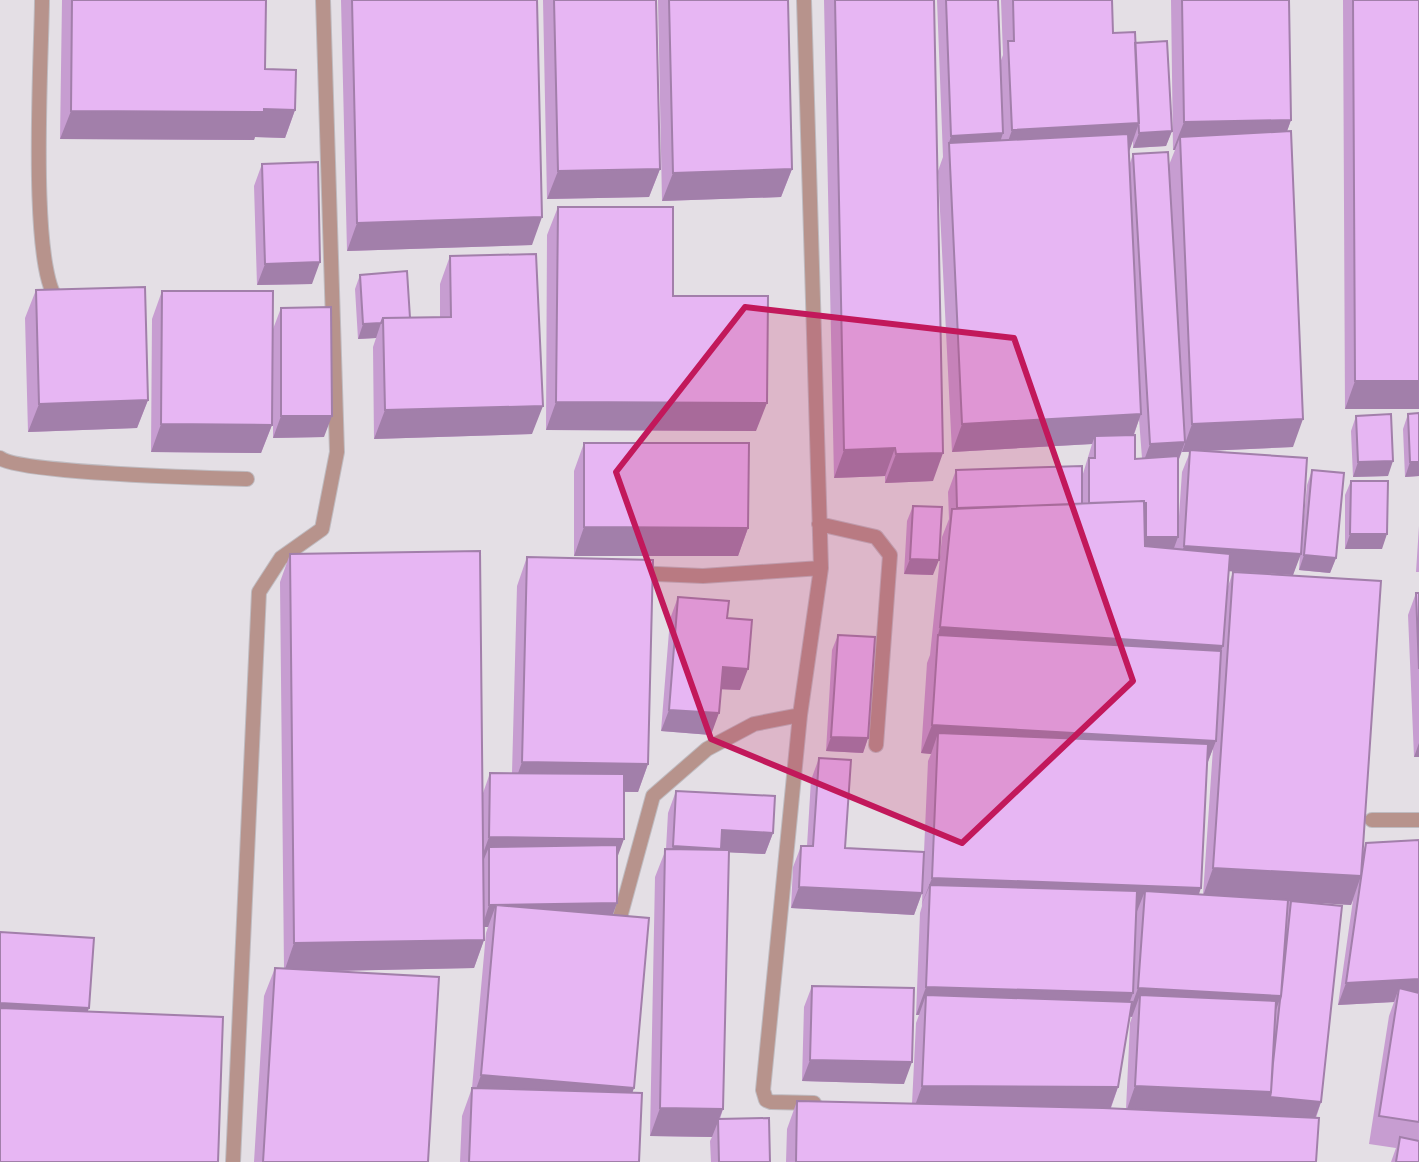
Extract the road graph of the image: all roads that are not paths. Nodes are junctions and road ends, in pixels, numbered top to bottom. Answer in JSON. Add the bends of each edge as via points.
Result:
{"nodes":[{"id":1,"x":42,"y":0,"type":"edge"},
{"id":2,"x":323,"y":0,"type":"edge"},
{"id":3,"x":804,"y":0,"type":"edge"},
{"id":4,"x":79,"y":305,"type":"edge"},
{"id":5,"x":0,"y":458,"type":"edge"},
{"id":6,"x":247,"y":479,"type":"dead end"},
{"id":7,"x":819,"y":524,"type":"junction"},
{"id":8,"x":821,"y":568,"type":"junction"},
{"id":9,"x":613,"y":572,"type":"edge"},
{"id":10,"x":800,"y":715,"type":"junction"},
{"id":11,"x":876,"y":745,"type":"dead end"},
{"id":12,"x":1372,"y":820,"type":"dead end"},
{"id":13,"x":1419,"y":820,"type":"edge"},
{"id":14,"x":619,"y":921,"type":"edge"},
{"id":15,"x":831,"y":1103,"type":"edge"},
{"id":16,"x":233,"y":1162,"type":"edge"}],
"edges":[{"from":1,"to":4,"type":"lane","via":[[39,231],[53,298]]},
{"from":2,"to":16,"type":"lane","via":[[337,452],[322,529],[281,558],[259,592]]},
{"from":3,"to":7,"type":"lane"},
{"from":5,"to":6,"type":"lane","via":[[16,464]]},
{"from":7,"to":8,"type":"lane"},
{"from":7,"to":11,"type":"lane","via":[[876,537],[890,555]]},
{"from":8,"to":9,"type":"lane","via":[[703,576]]},
{"from":8,"to":10,"type":"lane"},
{"from":10,"to":14,"type":"lane","via":[[754,724],[707,749],[653,796]]},
{"from":10,"to":15,"type":"lane","via":[[763,1090],[771,1102]]},
{"from":12,"to":13,"type":"lane"}]}
